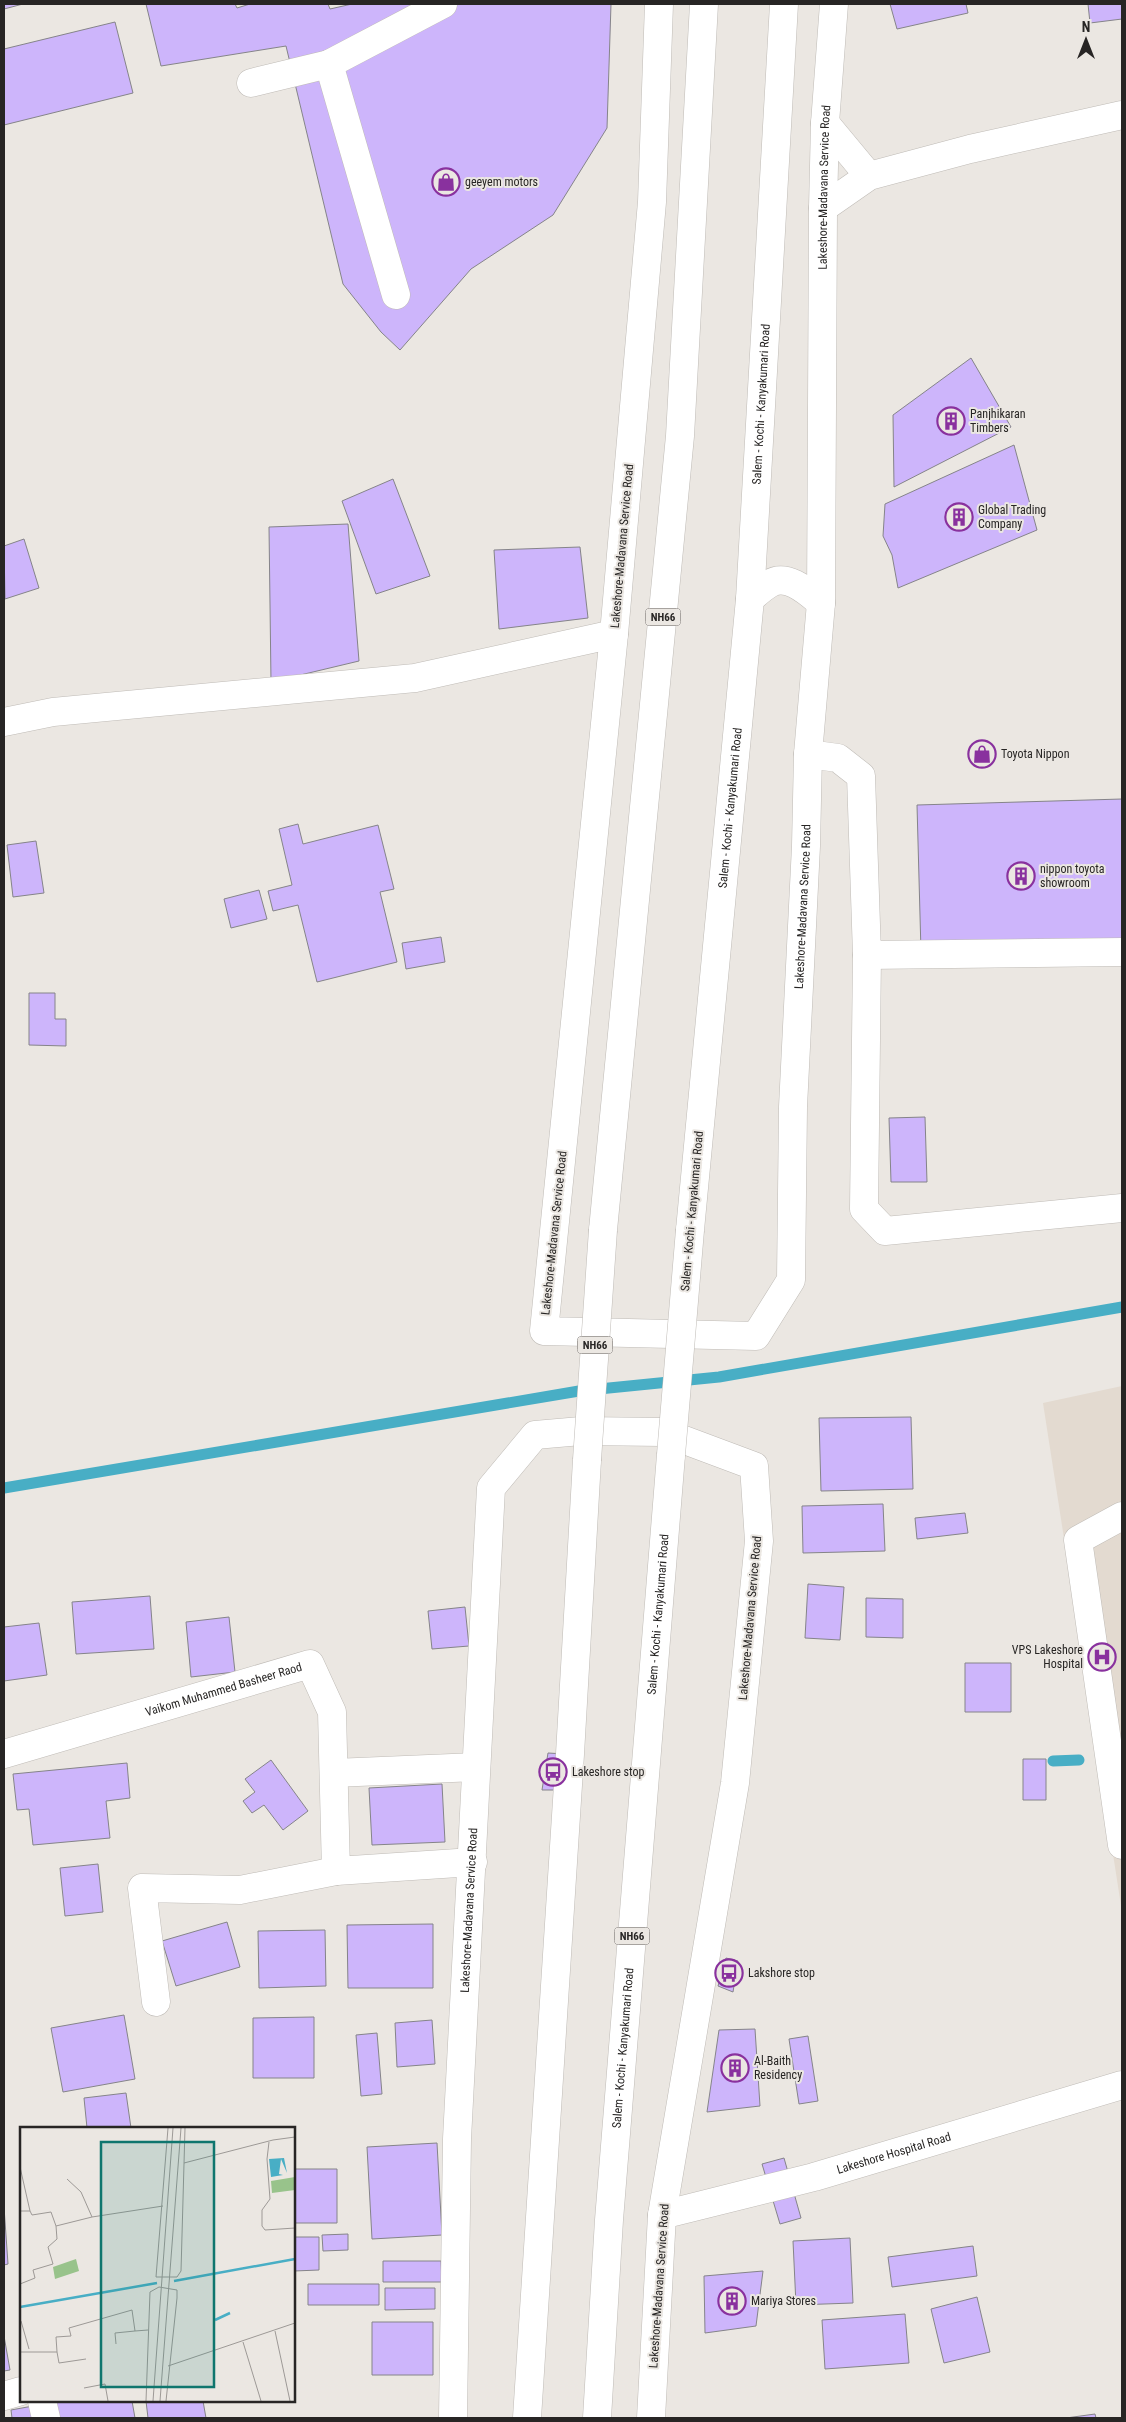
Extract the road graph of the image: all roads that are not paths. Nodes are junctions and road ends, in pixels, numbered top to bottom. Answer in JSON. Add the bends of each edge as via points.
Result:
{"nodes":[{"id":1,"x":443,"y":4,"type":"edge"},
{"id":2,"x":659,"y":4,"type":"edge"},
{"id":3,"x":704,"y":4,"type":"edge"},
{"id":4,"x":784,"y":4,"type":"edge"},
{"id":5,"x":834,"y":4,"type":"edge"},
{"id":6,"x":329,"y":64,"type":"junction"},
{"id":7,"x":251,"y":83,"type":"dead end"},
{"id":8,"x":1122,"y":115,"type":"edge"},
{"id":9,"x":826,"y":124,"type":"junction"},
{"id":10,"x":868,"y":176,"type":"junction"},
{"id":11,"x":823,"y":208,"type":"junction"},
{"id":12,"x":396,"y":295,"type":"dead end"},
{"id":13,"x":750,"y":599,"type":"junction"},
{"id":14,"x":821,"y":603,"type":"junction"},
{"id":15,"x":614,"y":634,"type":"junction"},
{"id":16,"x":4,"y":722,"type":"edge"},
{"id":17,"x":808,"y":754,"type":"junction"},
{"id":18,"x":1122,"y":952,"type":"edge"},
{"id":19,"x":867,"y":955,"type":"junction"},
{"id":20,"x":1122,"y":1208,"type":"edge"},
{"id":21,"x":1122,"y":1516,"type":"edge"},
{"id":22,"x":4,"y":1754,"type":"edge"},
{"id":23,"x":476,"y":1767,"type":"junction"},
{"id":24,"x":334,"y":1773,"type":"junction"},
{"id":25,"x":1122,"y":1845,"type":"edge"},
{"id":26,"x":473,"y":1862,"type":"junction"},
{"id":27,"x":336,"y":1871,"type":"junction"},
{"id":28,"x":156,"y":2002,"type":"dead end"},
{"id":29,"x":1122,"y":2085,"type":"edge"},
{"id":30,"x":662,"y":2215,"type":"junction"},
{"id":31,"x":20,"y":2391,"type":"edge"},
{"id":32,"x":4,"y":2396,"type":"edge"},
{"id":33,"x":42,"y":2402,"type":"edge"},
{"id":34,"x":46,"y":2418,"type":"edge"},
{"id":35,"x":453,"y":2418,"type":"edge"},
{"id":36,"x":527,"y":2418,"type":"edge"},
{"id":37,"x":597,"y":2418,"type":"edge"},
{"id":38,"x":651,"y":2418,"type":"edge"}],
"edges":[{"from":1,"to":6,"type":"main road"},
{"from":2,"to":15,"type":"main road","name":"Lakeshore-Madavana Service Road","via":[[652,202]]},
{"from":3,"to":36,"type":"main road","number":"NH66","bridge":true,"via":[[680,436],[603,1230]]},
{"from":4,"to":13,"type":"main road","name":"Salem - Kochi - Kanyakumari Road","number":"NH66"},
{"from":5,"to":9,"type":"main road","name":"Lakeshore-Madavana Service Road"},
{"from":6,"to":7,"type":"main road"},
{"from":6,"to":12,"type":"main road"},
{"from":8,"to":10,"type":"main road"},
{"from":9,"to":10,"type":"main road"},
{"from":9,"to":11,"type":"main road","name":"Lakeshore-Madavana Service Road"},
{"from":10,"to":11,"type":"main road"},
{"from":11,"to":14,"type":"main road","name":"Lakeshore-Madavana Service Road"},
{"from":13,"to":14,"type":"main road","via":[[770,582],[788,582],[803,588]]},
{"from":13,"to":37,"type":"main road","name":"Salem - Kochi - Kanyakumari Road","number":"NH66","bridge":true,"via":[[671,1455],[611,2200]]},
{"from":14,"to":17,"type":"main road","name":"Lakeshore-Madavana Service Road"},
{"from":15,"to":16,"type":"main road","via":[[415,678],[53,712]]},
{"from":15,"to":17,"type":"main road","name":"Lakeshore-Madavana Service Road","via":[[544,1331],[756,1336],[791,1280],[793,1107]]},
{"from":17,"to":19,"type":"main road","via":[[838,758],[861,776]]},
{"from":18,"to":19,"type":"main road"},
{"from":19,"to":20,"type":"main road","via":[[864,1209],[885,1231]]},
{"from":21,"to":25,"type":"main road","via":[[1078,1540]]},
{"from":22,"to":24,"type":"main road","name":"Vaikom Muhammed Basheer Raod","via":[[310,1664],[332,1712]]},
{"from":23,"to":24,"type":"main road"},
{"from":23,"to":26,"type":"main road","name":"Lakeshore-Madavana Service Road"},
{"from":23,"to":30,"type":"main road","name":"Lakeshore-Madavana Service Road","via":[[491,1488],[535,1435],[581,1431],[663,1432],[754,1466],[758,1542],[735,1783]]},
{"from":24,"to":27,"type":"main road","name":"Vaikom Muhammed Basheer Raod"},
{"from":26,"to":27,"type":"main road"},
{"from":26,"to":35,"type":"main road","name":"Lakeshore-Madavana Service Road","via":[[457,2139]]},
{"from":27,"to":28,"type":"main road","via":[[240,1890],[142,1888]]},
{"from":29,"to":30,"type":"main road","name":"Lakeshore Hospital Road","via":[[814,2177]]},
{"from":30,"to":38,"type":"main road","name":"Lakeshore-Madavana Service Road"},
{"from":31,"to":32,"type":"main road"},
{"from":33,"to":34,"type":"main road"}]}
